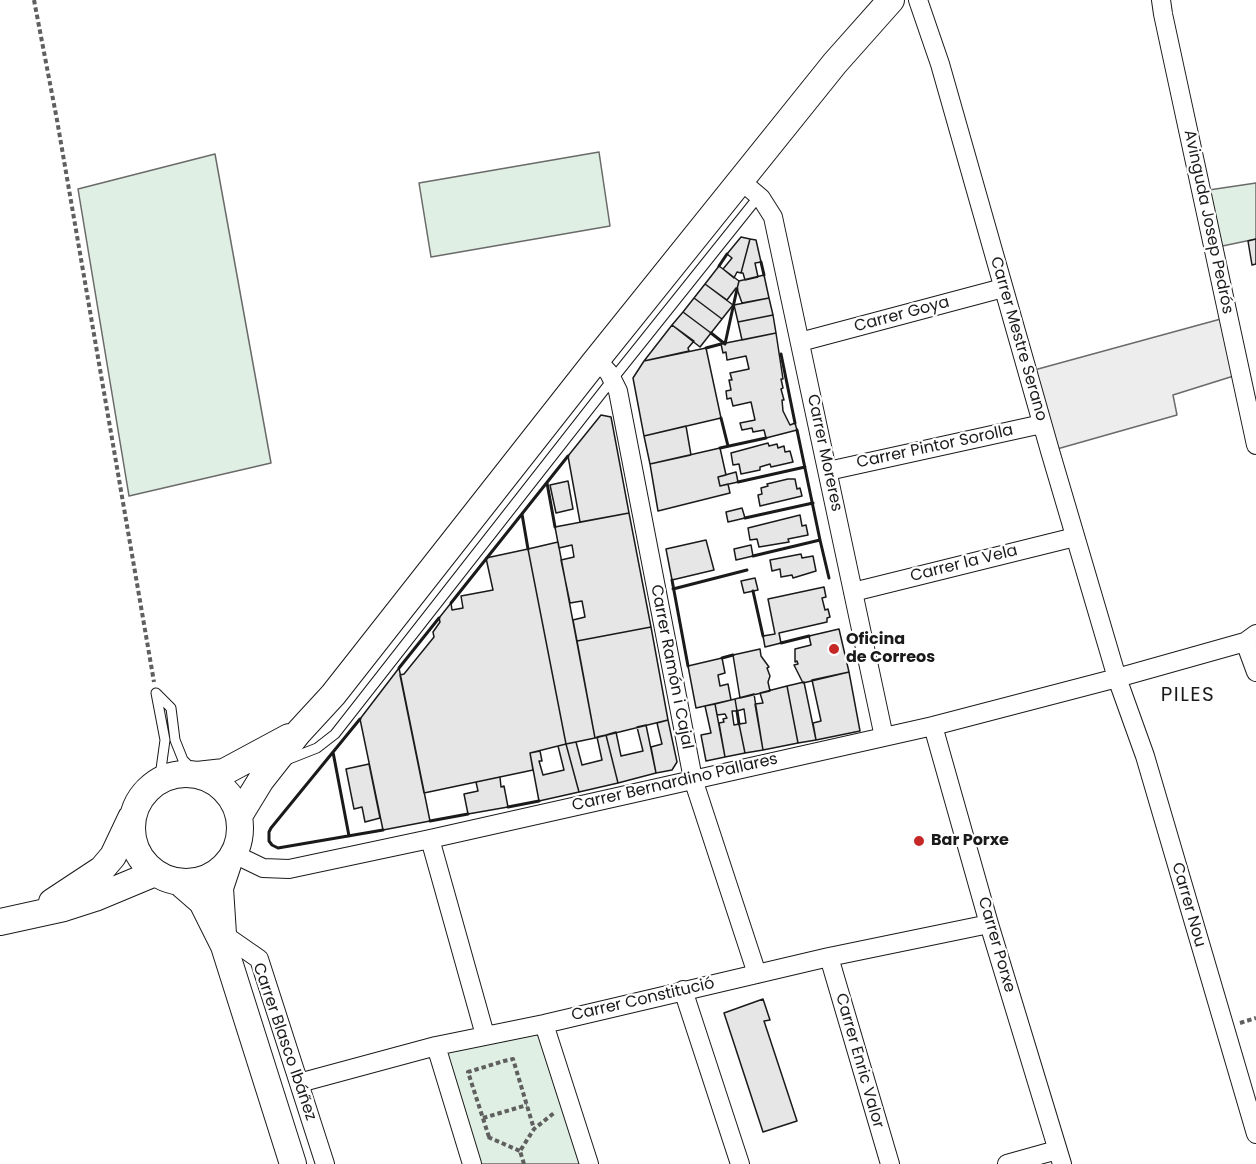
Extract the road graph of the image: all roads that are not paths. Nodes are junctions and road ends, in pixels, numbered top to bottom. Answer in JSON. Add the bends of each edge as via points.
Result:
{"nodes":[{"id":1,"x":891,"y":0,"type":"edge"},
{"id":2,"x":918,"y":0,"type":"edge"},
{"id":3,"x":1161,"y":0,"type":"edge"},
{"id":4,"x":750,"y":188,"type":"junction"},
{"id":5,"x":1003,"y":288,"type":"junction"},
{"id":6,"x":801,"y":342,"type":"junction"},
{"id":7,"x":605,"y":370,"type":"junction"},
{"id":8,"x":1042,"y":424,"type":"junction"},
{"id":9,"x":1256,"y":444,"type":"edge"},
{"id":10,"x":828,"y":471,"type":"junction"},
{"id":11,"x":1076,"y":537,"type":"junction"},
{"id":12,"x":853,"y":592,"type":"junction"},
{"id":13,"x":1251,"y":638,"type":"edge"},
{"id":14,"x":1256,"y":672,"type":"edge"},
{"id":15,"x":1117,"y":678,"type":"junction"},
{"id":16,"x":933,"y":726,"type":"junction"},
{"id":17,"x":298,"y":733,"type":"junction"},
{"id":18,"x":884,"y":737,"type":"junction"},
{"id":19,"x":271,"y":767,"type":"junction"},
{"id":20,"x":197,"y":775,"type":"junction"},
{"id":21,"x":693,"y":779,"type":"junction"},
{"id":22,"x":153,"y":784,"type":"junction"},
{"id":23,"x":135,"y":808,"type":"junction"},
{"id":24,"x":239,"y":816,"type":"junction"},
{"id":25,"x":430,"y":839,"type":"junction"},
{"id":26,"x":231,"y":858,"type":"junction"},
{"id":27,"x":155,"y":873,"type":"junction"},
{"id":28,"x":179,"y":882,"type":"junction"},
{"id":29,"x":31,"y":915,"type":"junction"},
{"id":30,"x":0,"y":922,"type":"edge"},
{"id":31,"x":989,"y":924,"type":"junction"},
{"id":32,"x":224,"y":940,"type":"junction"},
{"id":33,"x":829,"y":957,"type":"junction"},
{"id":34,"x":758,"y":974,"type":"junction"},
{"id":35,"x":683,"y":990,"type":"junction"},
{"id":36,"x":544,"y":1024,"type":"junction"},
{"id":37,"x":485,"y":1035,"type":"junction"},
{"id":38,"x":436,"y":1046,"type":"junction"},
{"id":39,"x":299,"y":1083,"type":"junction"},
{"id":40,"x":1256,"y":1134,"type":"edge"},
{"id":41,"x":1060,"y":1157,"type":"edge"},
{"id":42,"x":293,"y":1164,"type":"edge"},
{"id":43,"x":325,"y":1164,"type":"edge"},
{"id":44,"x":472,"y":1164,"type":"edge"},
{"id":45,"x":589,"y":1164,"type":"edge"},
{"id":46,"x":740,"y":1164,"type":"edge"},
{"id":47,"x":890,"y":1164,"type":"edge"},
{"id":48,"x":1007,"y":1164,"type":"edge"}],
"edges":[{"from":1,"to":4,"type":"main road","via":[[835,63]]},
{"from":2,"to":5,"type":"street","name":"Carrer Mestre Serano"},
{"from":3,"to":9,"type":"street","name":"Avinguda Josep Pedrós"},
{"from":4,"to":6,"type":"street","name":"Carrer Moreres","via":[[773,217]]},
{"from":4,"to":7,"type":"main road"},
{"from":5,"to":6,"type":"street","name":"Carrer Goya"},
{"from":5,"to":8,"type":"street","name":"Carrer Mestre Serano"},
{"from":6,"to":10,"type":"street","name":"Carrer Moreres"},
{"from":7,"to":17,"type":"main road"},
{"from":7,"to":19,"type":"lane","via":[[334,734],[317,748]]},
{"from":7,"to":21,"type":"street","name":"Carrer Ramón i Cajal","via":[[618,391]]},
{"from":8,"to":10,"type":"street","name":"Carrer Pintor Sorolla"},
{"from":8,"to":11,"type":"street","name":"Carrer Mestre Serano"},
{"from":10,"to":12,"type":"street","name":"Carrer Moreres"},
{"from":11,"to":12,"type":"street","name":"Carrer la Vela"},
{"from":11,"to":15,"type":"street","name":"Carrer Mestre Serano"},
{"from":12,"to":18,"type":"street","name":"Carrer Moreres"},
{"from":13,"to":14,"type":"street"},
{"from":13,"to":15,"type":"street","name":"Carrer Bernardino Pallares"},
{"from":15,"to":16,"type":"street","name":"Carrer Bernardino Pallares"},
{"from":15,"to":40,"type":"street","name":"Carrer Nou","via":[[1145,756]]},
{"from":16,"to":18,"type":"street","name":"Carrer Bernardino Pallares"},
{"from":16,"to":31,"type":"street","name":"Carrer Porxe"},
{"from":17,"to":19,"type":"main road"},
{"from":17,"to":20,"type":"main road","via":[[224,772]]},
{"from":18,"to":21,"type":"street","name":"Carrer Bernardino Pallares"},
{"from":19,"to":24,"type":"main road"},
{"from":20,"to":22,"type":"main road","via":[[167,777]]},
{"from":20,"to":22,"type":"lane","via":[[183,760],[175,740],[171,708],[156,693],[165,741],[161,769]]},
{"from":20,"to":24,"type":"main road","via":[[224,789]]},
{"from":21,"to":25,"type":"street","name":"Carrer Bernardino Pallares"},
{"from":21,"to":34,"type":"street","name":"Carrer Ramón i Cajal"},
{"from":22,"to":23,"type":"main road"},
{"from":23,"to":27,"type":"main road","via":[[134,844]]},
{"from":23,"to":29,"type":"main road","via":[[113,856],[102,869]]},
{"from":24,"to":26,"type":"main road","via":[[239,836]]},
{"from":25,"to":26,"type":"street","name":"Carrer Bernardino Pallares","via":[[289,869],[262,868]]},
{"from":25,"to":37,"type":"street"},
{"from":26,"to":28,"type":"main road","via":[[215,874],[198,881]]},
{"from":26,"to":32,"type":"main road","name":"Carrer Blasco Ibáñez","via":[[220,888]]},
{"from":27,"to":28,"type":"main road"},
{"from":27,"to":29,"type":"main road","via":[[95,898]]},
{"from":28,"to":32,"type":"main road","name":"Carrer Blasco Ibáñez","via":[[202,902]]},
{"from":29,"to":30,"type":"main road"},
{"from":31,"to":33,"type":"street","name":"Carrer Constitució"},
{"from":31,"to":41,"type":"street","name":"Carrer Porxe"},
{"from":32,"to":39,"type":"street","name":"Carrer Blasco Ibáñez","via":[[259,959]]},
{"from":32,"to":42,"type":"main road","name":"Carrer Blasco Ibáñez"},
{"from":33,"to":34,"type":"street","name":"Carrer Constitució"},
{"from":33,"to":47,"type":"street","name":"Carrer Enric Valor"},
{"from":34,"to":35,"type":"street","name":"Carrer Constitució"},
{"from":35,"to":36,"type":"street","name":"Carrer Constitució"},
{"from":35,"to":46,"type":"street"},
{"from":36,"to":37,"type":"street","name":"Carrer Constitució"},
{"from":36,"to":45,"type":"street"},
{"from":37,"to":38,"type":"street","name":"Carrer Constitució"},
{"from":38,"to":39,"type":"street","name":"Carrer Constitució"},
{"from":38,"to":44,"type":"street"},
{"from":39,"to":43,"type":"street","name":"Carrer Blasco Ibáñez"},
{"from":41,"to":48,"type":"street"}]}
